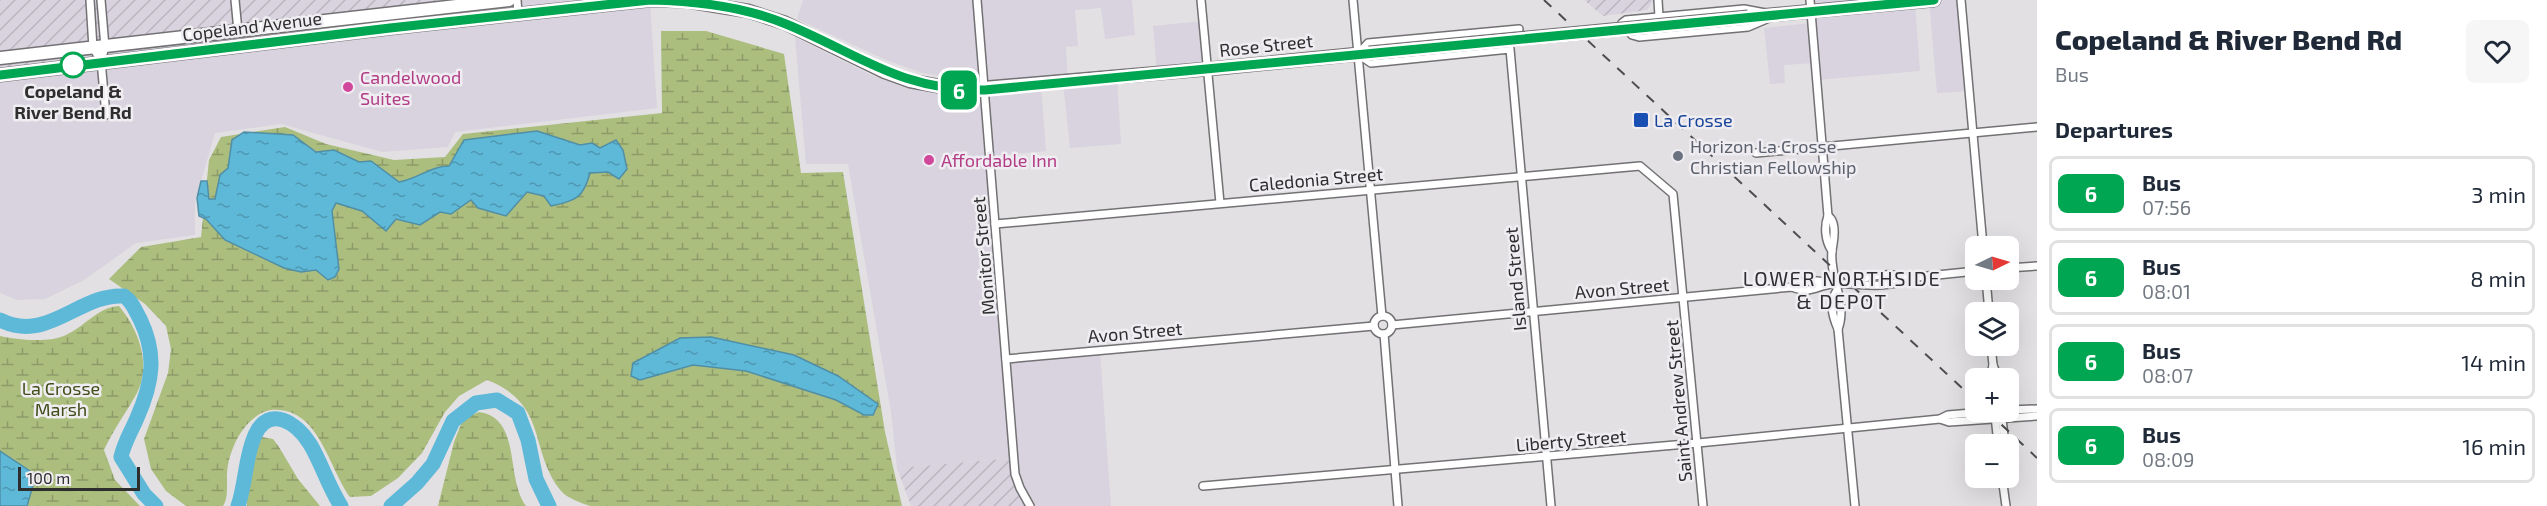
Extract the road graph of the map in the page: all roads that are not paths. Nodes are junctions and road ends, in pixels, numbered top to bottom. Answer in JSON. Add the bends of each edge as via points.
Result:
{"nodes":[{"id":1,"x":90,"y":0,"type":"edge"},
{"id":2,"x":100,"y":0,"type":"edge"},
{"id":3,"x":235,"y":0,"type":"edge"},
{"id":4,"x":509,"y":0,"type":"edge"},
{"id":5,"x":517,"y":0,"type":"edge"},
{"id":6,"x":977,"y":0,"type":"edge"},
{"id":7,"x":1201,"y":0,"type":"edge"},
{"id":8,"x":1353,"y":0,"type":"edge"},
{"id":9,"x":1658,"y":0,"type":"edge"},
{"id":10,"x":1934,"y":0,"type":"edge"},
{"id":11,"x":1962,"y":0,"type":"edge"},
{"id":12,"x":616,"y":5,"type":"joint"},
{"id":13,"x":1810,"y":6,"type":"edge"},
{"id":14,"x":518,"y":15,"type":"junction"},
{"id":15,"x":1776,"y":15,"type":"junction"},
{"id":16,"x":1659,"y":17,"type":"junction"},
{"id":17,"x":316,"y":23,"type":"junction"},
{"id":18,"x":1519,"y":29,"type":"dead end"},
{"id":19,"x":238,"y":31,"type":"junction"},
{"id":20,"x":263,"y":43,"type":"junction"},
{"id":21,"x":99,"y":47,"type":"junction"},
{"id":22,"x":1363,"y":53,"type":"junction"},
{"id":23,"x":0,"y":58,"type":"edge"},
{"id":24,"x":101,"y":61,"type":"junction"},
{"id":25,"x":1208,"y":69,"type":"junction"},
{"id":26,"x":0,"y":75,"type":"edge"},
{"id":27,"x":985,"y":90,"type":"junction"},
{"id":28,"x":106,"y":115,"type":"dead end"},
{"id":29,"x":2037,"y":127,"type":"edge"},
{"id":30,"x":1974,"y":133,"type":"junction"},
{"id":31,"x":1822,"y":147,"type":"junction"},
{"id":32,"x":1756,"y":153,"type":"dead end"},
{"id":33,"x":1640,"y":166,"type":"joint"},
{"id":34,"x":1521,"y":176,"type":"junction"},
{"id":35,"x":1370,"y":189,"type":"junction"},
{"id":36,"x":1220,"y":203,"type":"junction"},
{"id":37,"x":995,"y":224,"type":"junction"},
{"id":38,"x":1982,"y":236,"type":"edge"},
{"id":39,"x":2037,"y":266,"type":"edge"},
{"id":40,"x":2019,"y":267,"type":"edge"},
{"id":41,"x":1965,"y":273,"type":"edge"},
{"id":42,"x":1833,"y":286,"type":"junction"},
{"id":43,"x":1684,"y":298,"type":"junction"},
{"id":44,"x":1533,"y":312,"type":"junction"},
{"id":45,"x":1382,"y":316,"type":"junction"},
{"id":46,"x":1392,"y":325,"type":"junction"},
{"id":47,"x":1374,"y":326,"type":"junction"},
{"id":48,"x":1384,"y":334,"type":"junction"},
{"id":49,"x":1992,"y":356,"type":"edge"},
{"id":50,"x":1006,"y":359,"type":"junction"},
{"id":51,"x":1993,"y":365,"type":"junction"},
{"id":52,"x":1992,"y":368,"type":"edge"},
{"id":53,"x":1994,"y":368,"type":"edge"},
{"id":54,"x":2037,"y":409,"type":"edge"},
{"id":55,"x":2019,"y":410,"type":"edge"},
{"id":56,"x":1965,"y":415,"type":"edge"},
{"id":57,"x":2019,"y":415,"type":"edge"},
{"id":58,"x":2037,"y":416,"type":"edge"},
{"id":59,"x":1848,"y":429,"type":"junction"},
{"id":60,"x":1698,"y":443,"type":"junction"},
{"id":61,"x":1547,"y":457,"type":"junction"},
{"id":62,"x":1395,"y":471,"type":"junction"},
{"id":63,"x":1203,"y":486,"type":"dead end"},
{"id":64,"x":2005,"y":488,"type":"edge"},
{"id":65,"x":1030,"y":506,"type":"edge"},
{"id":66,"x":1398,"y":506,"type":"edge"},
{"id":67,"x":1551,"y":506,"type":"edge"},
{"id":68,"x":1703,"y":506,"type":"edge"},
{"id":69,"x":1854,"y":506,"type":"edge"},
{"id":70,"x":2006,"y":506,"type":"edge"}],
"edges":[{"from":1,"to":21,"type":"street"},
{"from":2,"to":21,"type":"street"},
{"from":3,"to":19,"type":"street"},
{"from":4,"to":17,"type":"highway","name":"Copeland Avenue"},
{"from":5,"to":14,"type":"street"},
{"from":6,"to":27,"type":"street","name":"Monitor Street"},
{"from":7,"to":25,"type":"street"},
{"from":8,"to":22,"type":"street"},
{"from":9,"to":16,"type":"street"},
{"from":10,"to":13,"type":"highway","name":"Rose Street"},
{"from":11,"to":30,"type":"street"},
{"from":12,"to":14,"type":"highway","name":"Copeland Avenue"},
{"from":12,"to":27,"type":"highway","name":"Rose Street","via":[[650,0],[686,1],[748,11],[785,23],[910,81]]},
{"from":13,"to":15,"type":"highway","name":"Rose Street"},
{"from":13,"to":31,"type":"street"},
{"from":14,"to":20,"type":"highway","name":"Copeland Avenue"},
{"from":15,"to":16,"type":"street","via":[[1744,9]]},
{"from":15,"to":16,"type":"street","via":[[1748,27],[1639,37],[1623,23]]},
{"from":15,"to":22,"type":"highway","name":"Rose Street","bridge":true},
{"from":17,"to":19,"type":"highway","name":"Copeland Avenue"},
{"from":17,"to":20,"type":"highway","via":[[307,29],[269,34]]},
{"from":18,"to":22,"type":"street","via":[[1368,43]]},
{"from":19,"to":21,"type":"highway","name":"Copeland Avenue"},
{"from":20,"to":24,"type":"highway","name":"Copeland Avenue"},
{"from":21,"to":23,"type":"highway","name":"Copeland Avenue"},
{"from":21,"to":24,"type":"street"},
{"from":22,"to":25,"type":"highway","name":"Rose Street"},
{"from":22,"to":34,"type":"street","name":"Island Street","via":[[1371,63],[1510,49]]},
{"from":22,"to":35,"type":"street"},
{"from":24,"to":26,"type":"highway","name":"Copeland Avenue"},
{"from":24,"to":28,"type":"street"},
{"from":25,"to":27,"type":"highway","name":"Rose Street"},
{"from":25,"to":36,"type":"street"},
{"from":27,"to":37,"type":"street","name":"Monitor Street"},
{"from":29,"to":30,"type":"street"},
{"from":30,"to":31,"type":"street"},
{"from":30,"to":38,"type":"street"},
{"from":31,"to":32,"type":"street"},
{"from":31,"to":42,"type":"street","via":[[1828,216],[1825,223],[1827,244],[1832,250]]},
{"from":33,"to":34,"type":"street","name":"Caledonia Street"},
{"from":33,"to":43,"type":"street","name":"Saint Andrew Street","via":[[1673,194]]},
{"from":34,"to":35,"type":"street","name":"Caledonia Street"},
{"from":34,"to":44,"type":"street","name":"Island Street"},
{"from":35,"to":36,"type":"street","name":"Caledonia Street"},
{"from":35,"to":45,"type":"street"},
{"from":36,"to":37,"type":"street","name":"Caledonia Street"},
{"from":37,"to":50,"type":"street","name":"Monitor Street"},
{"from":39,"to":40,"type":"street"},
{"from":41,"to":42,"type":"street","via":[[1865,278]]},
{"from":42,"to":43,"type":"street","name":"Avon Street","via":[[1820,280],[1792,287]]},
{"from":42,"to":59,"type":"street"},
{"from":43,"to":44,"type":"street","name":"Avon Street"},
{"from":43,"to":60,"type":"street","name":"Saint Andrew Street"},
{"from":44,"to":46,"type":"street","name":"Avon Street"},
{"from":44,"to":61,"type":"street","name":"Island Street"},
{"from":45,"to":46,"type":"street","via":[[1390,319]]},
{"from":45,"to":47,"type":"street"},
{"from":46,"to":48,"type":"street"},
{"from":47,"to":48,"type":"street"},
{"from":47,"to":50,"type":"street","name":"Avon Street"},
{"from":48,"to":62,"type":"street"},
{"from":49,"to":51,"type":"street"},
{"from":50,"to":65,"type":"street","name":"Monitor Street","via":[[1015,474]]},
{"from":51,"to":52,"type":"street"},
{"from":51,"to":53,"type":"street"},
{"from":54,"to":55,"type":"street"},
{"from":56,"to":59,"type":"street","name":"Liberty Street"},
{"from":57,"to":58,"type":"street","name":"Liberty Street"},
{"from":59,"to":60,"type":"street","name":"Liberty Street"},
{"from":59,"to":69,"type":"street"},
{"from":60,"to":61,"type":"street","name":"Liberty Street"},
{"from":60,"to":68,"type":"street","name":"Saint Andrew Street"},
{"from":61,"to":62,"type":"street","name":"Liberty Street"},
{"from":61,"to":67,"type":"street","name":"Island Street"},
{"from":62,"to":63,"type":"street","name":"Liberty Street"},
{"from":62,"to":66,"type":"street"},
{"from":64,"to":70,"type":"street"}]}
